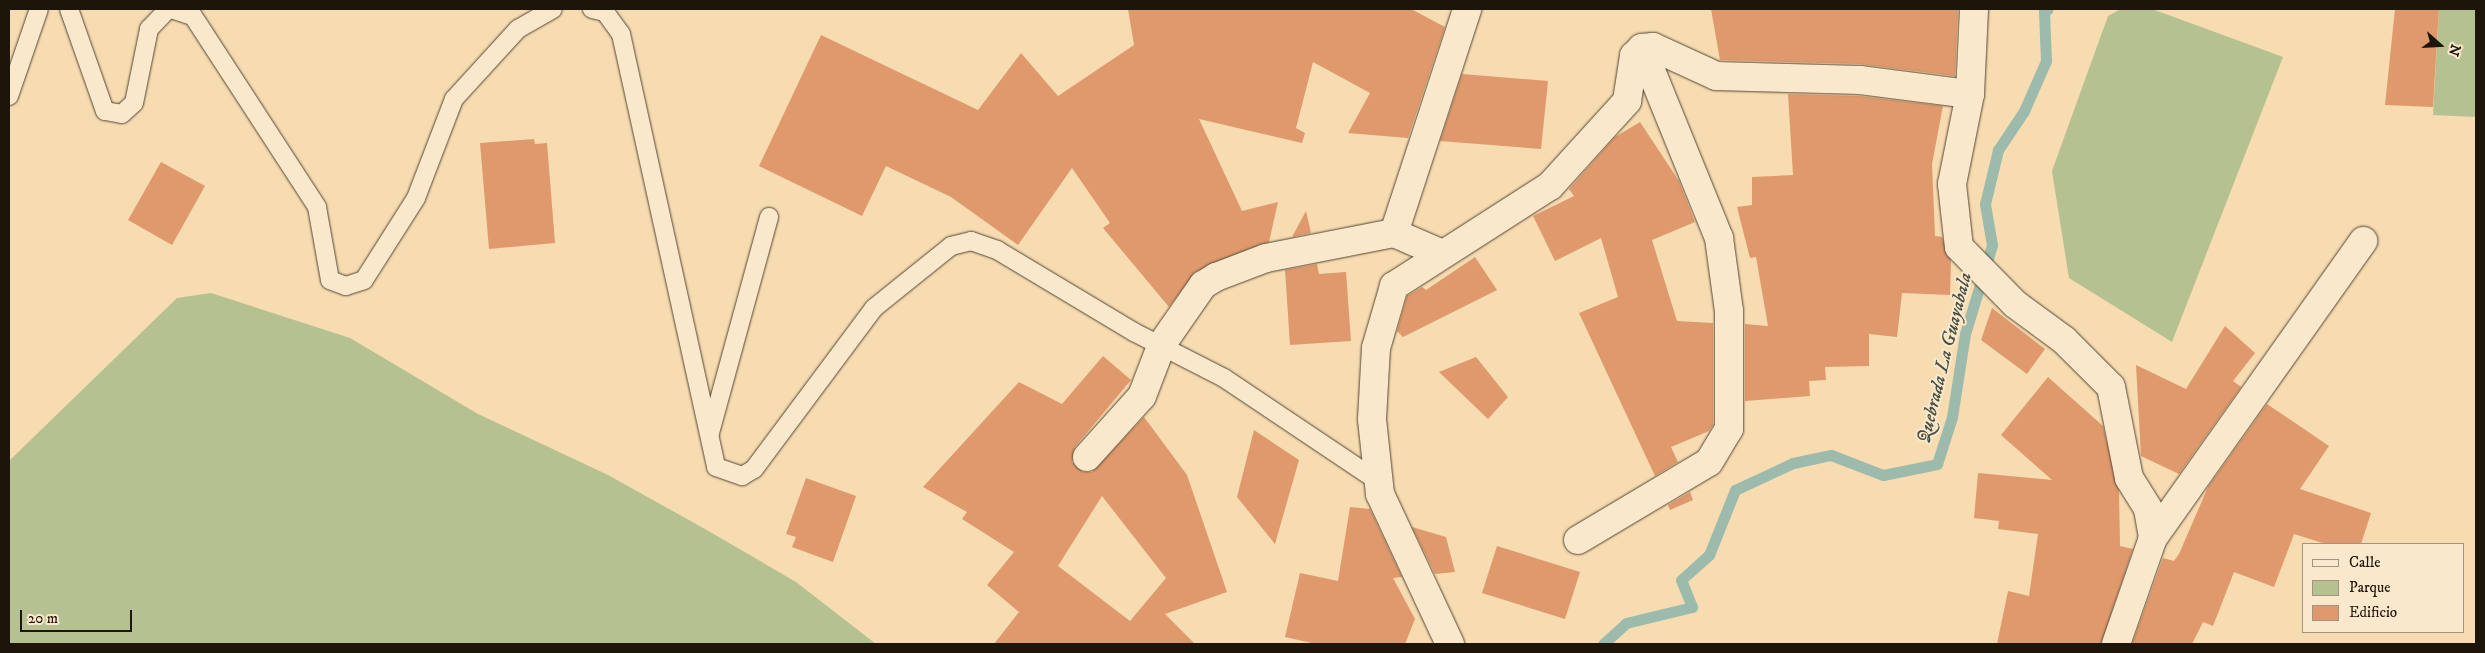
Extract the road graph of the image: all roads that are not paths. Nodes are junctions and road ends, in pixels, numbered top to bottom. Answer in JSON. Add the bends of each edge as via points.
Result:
{"nodes":[{"id":1,"x":39,"y":9,"type":"edge"},
{"id":2,"x":69,"y":9,"type":"edge"},
{"id":3,"x":170,"y":9,"type":"edge"},
{"id":4,"x":554,"y":9,"type":"edge"},
{"id":5,"x":592,"y":9,"type":"edge"},
{"id":6,"x":1467,"y":9,"type":"edge"},
{"id":7,"x":1974,"y":9,"type":"edge"},
{"id":8,"x":1642,"y":48,"type":"junction"},
{"id":9,"x":1970,"y":94,"type":"junction"},
{"id":10,"x":9,"y":96,"type":"edge"},
{"id":11,"x":769,"y":217,"type":"dead end"},
{"id":12,"x":1394,"y":234,"type":"junction"},
{"id":13,"x":2363,"y":241,"type":"dead end"},
{"id":14,"x":1440,"y":253,"type":"junction"},
{"id":15,"x":1162,"y":344,"type":"junction"},
{"id":16,"x":709,"y":436,"type":"junction"},
{"id":17,"x":1087,"y":457,"type":"dead end"},
{"id":18,"x":1378,"y":481,"type":"junction"},
{"id":19,"x":2153,"y":538,"type":"junction"},
{"id":20,"x":1578,"y":540,"type":"dead end"},
{"id":21,"x":1450,"y":644,"type":"edge"},
{"id":22,"x":2116,"y":644,"type":"edge"}],
"edges":[{"from":1,"to":10,"type":"lane"},
{"from":2,"to":3,"type":"lane","via":[[105,111],[122,114],[134,104],[149,29]]},
{"from":3,"to":4,"type":"lane","via":[[193,16],[316,207],[330,280],[346,286],[364,280],[416,198],[454,99],[518,29]]},
{"from":5,"to":16,"type":"lane","via":[[605,12],[621,34]]},
{"from":6,"to":12,"type":"street"},
{"from":7,"to":9,"type":"street"},
{"from":8,"to":9,"type":"street","via":[[1653,47],[1716,76],[1860,80]]},
{"from":8,"to":14,"type":"street","via":[[1634,56],[1627,101],[1550,186]]},
{"from":8,"to":20,"type":"street","via":[[1719,238],[1730,312],[1729,429],[1709,462]]},
{"from":9,"to":19,"type":"street","via":[[1952,184],[1961,254],[2016,304],[2064,340],[2111,387],[2130,478],[2148,509]]},
{"from":11,"to":16,"type":"lane"},
{"from":12,"to":14,"type":"street"},
{"from":12,"to":15,"type":"street","via":[[1266,258],[1216,277],[1203,285]]},
{"from":13,"to":19,"type":"street"},
{"from":14,"to":18,"type":"street","via":[[1391,291],[1375,357],[1372,419]]},
{"from":15,"to":16,"type":"lane","via":[[1134,332],[997,250],[971,241],[951,246],[874,308],[754,469],[742,476],[716,467]]},
{"from":15,"to":17,"type":"street","via":[[1142,396]]},
{"from":15,"to":18,"type":"lane","via":[[1224,378]]},
{"from":18,"to":21,"type":"street","via":[[1409,564]]},
{"from":19,"to":22,"type":"street"}]}
